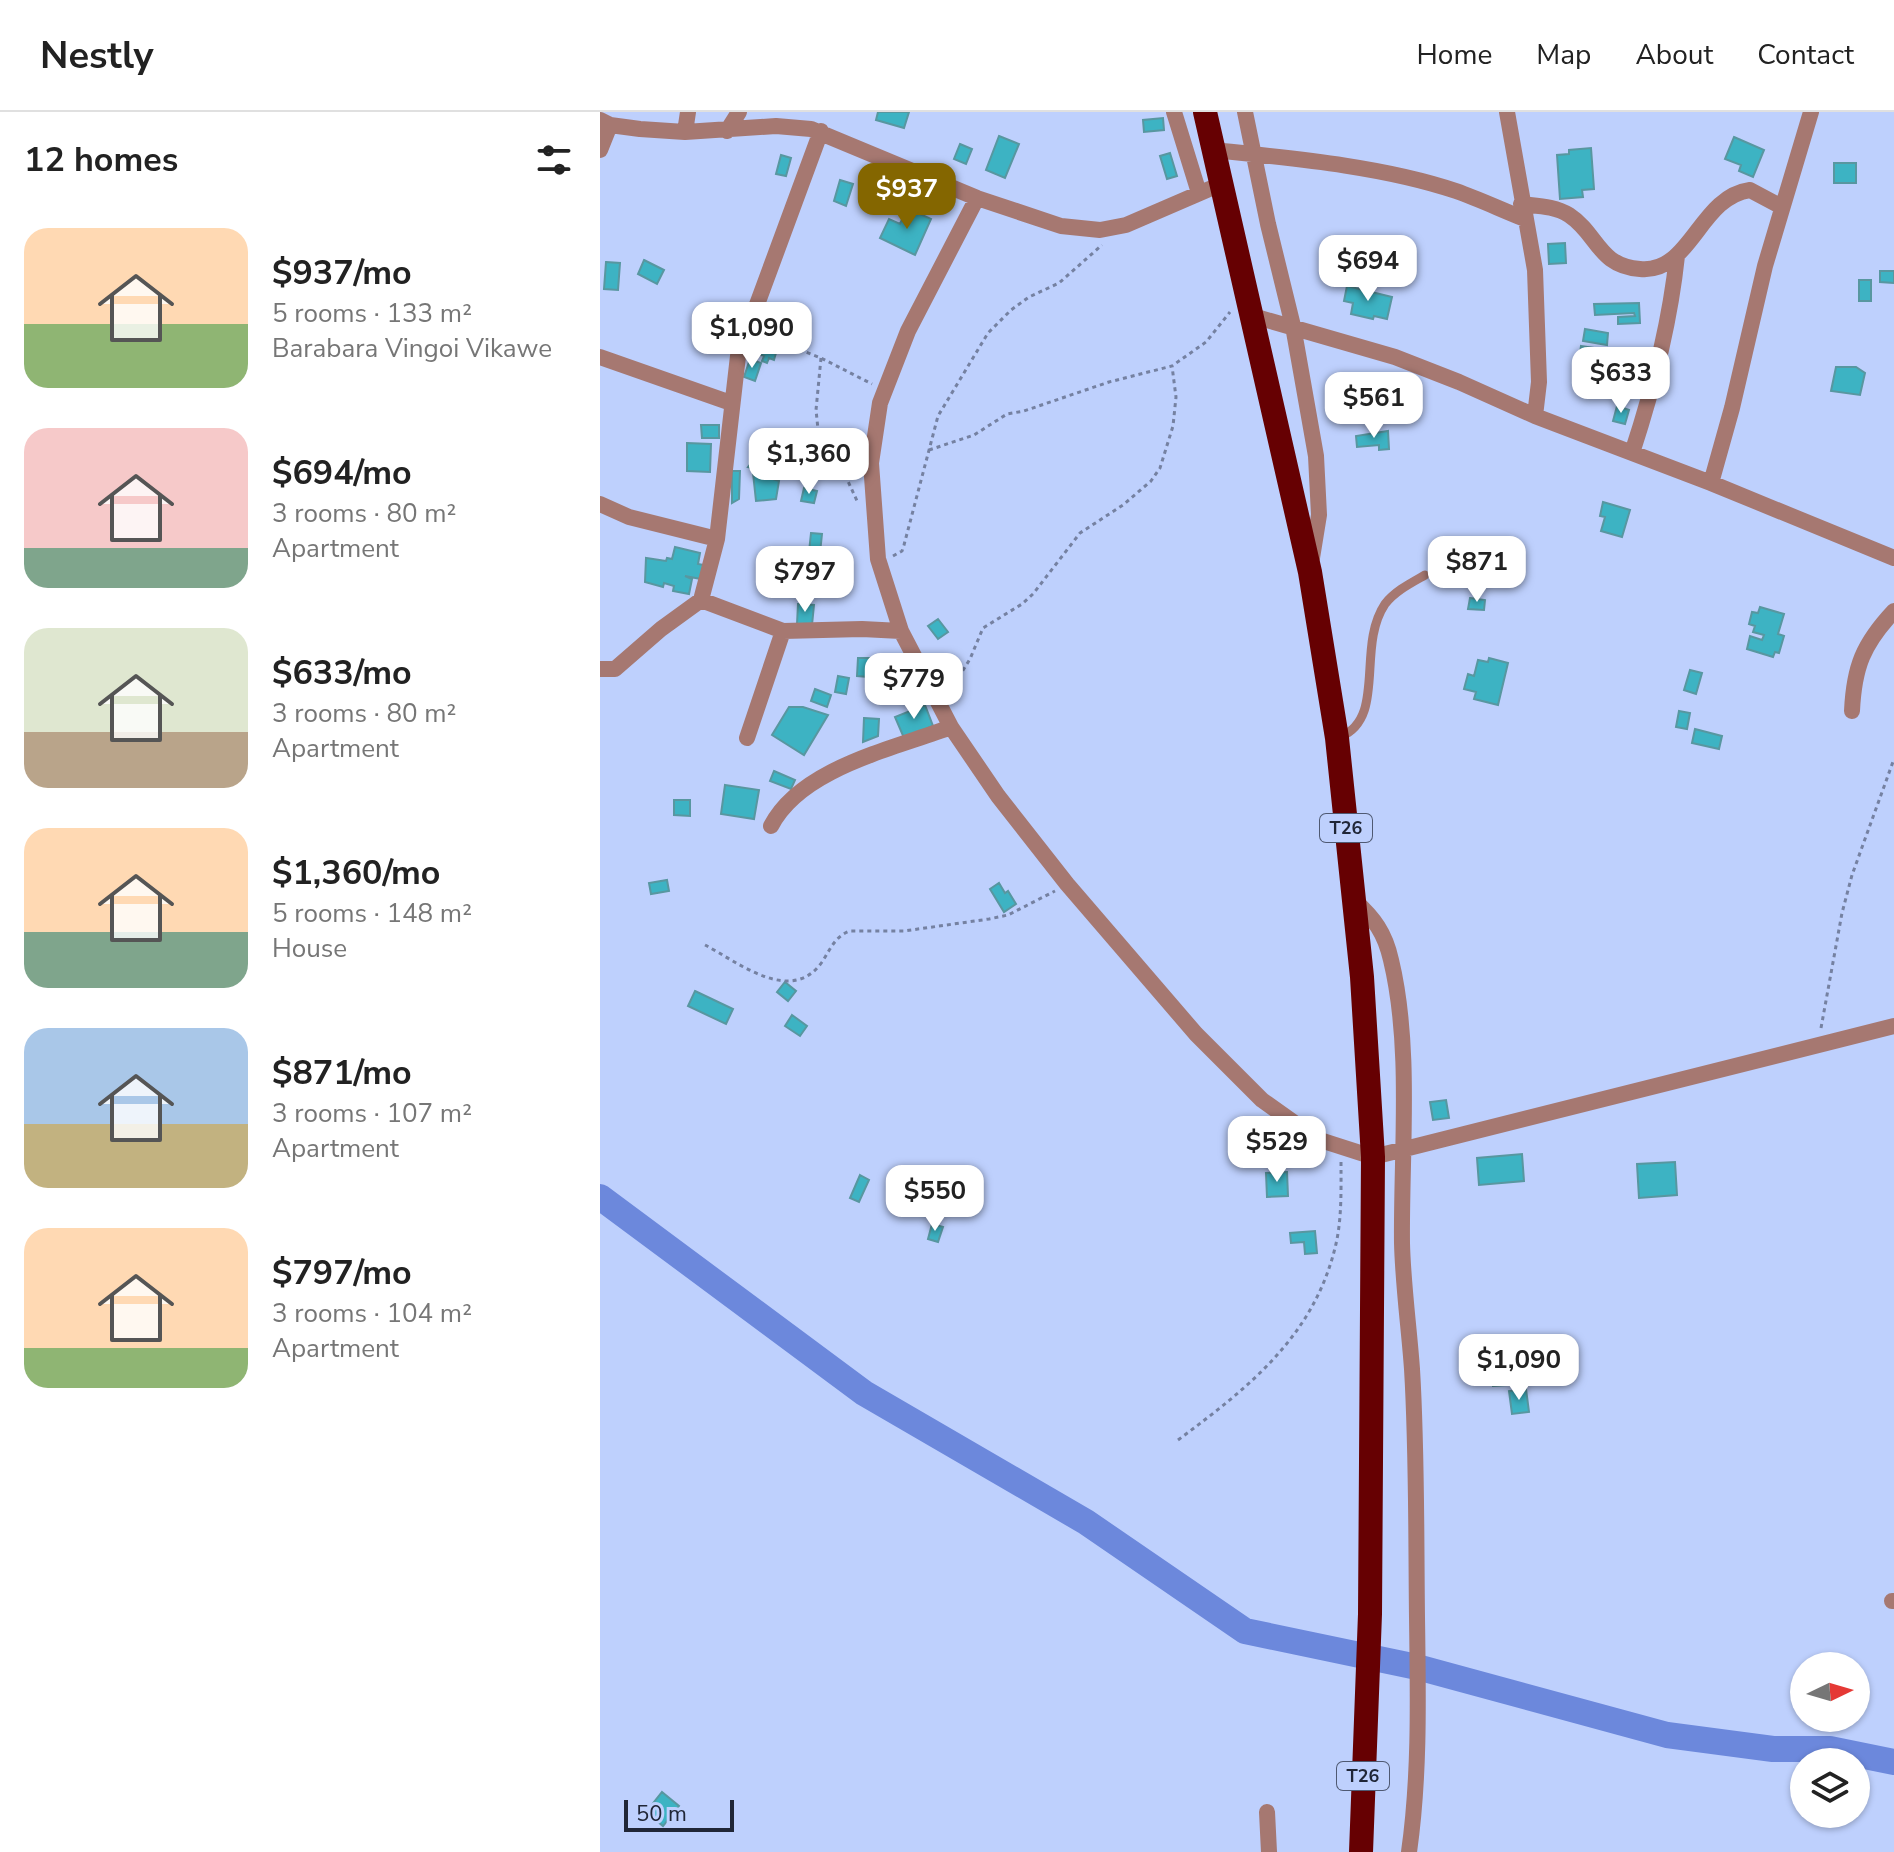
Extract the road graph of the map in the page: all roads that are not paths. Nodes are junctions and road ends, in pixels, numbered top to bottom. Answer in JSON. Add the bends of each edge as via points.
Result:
{"nodes":[{"id":1,"x":688,"y":112,"type":"edge"},
{"id":2,"x":739,"y":112,"type":"edge"},
{"id":3,"x":1174,"y":112,"type":"edge"},
{"id":4,"x":1205,"y":112,"type":"edge"},
{"id":5,"x":1245,"y":112,"type":"edge"},
{"id":6,"x":1507,"y":112,"type":"edge"},
{"id":7,"x":1811,"y":112,"type":"edge"},
{"id":8,"x":605,"y":123,"type":"edge"},
{"id":9,"x":727,"y":131,"type":"junction"},
{"id":10,"x":821,"y":131,"type":"junction"},
{"id":11,"x":685,"y":132,"type":"junction"},
{"id":12,"x":600,"y":150,"type":"edge"},
{"id":13,"x":1213,"y":150,"type":"junction"},
{"id":14,"x":1252,"y":154,"type":"junction"},
{"id":15,"x":1210,"y":189,"type":"junction"},
{"id":16,"x":977,"y":198,"type":"junction"},
{"id":17,"x":1782,"y":207,"type":"junction"},
{"id":18,"x":1523,"y":212,"type":"junction"},
{"id":19,"x":1677,"y":256,"type":"junction"},
{"id":20,"x":1253,"y":316,"type":"junction"},
{"id":21,"x":1293,"y":326,"type":"junction"},
{"id":22,"x":600,"y":357,"type":"edge"},
{"id":23,"x":731,"y":403,"type":"junction"},
{"id":24,"x":1535,"y":416,"type":"junction"},
{"id":25,"x":1632,"y":453,"type":"junction"},
{"id":26,"x":1711,"y":483,"type":"junction"},
{"id":27,"x":600,"y":504,"type":"edge"},
{"id":28,"x":717,"y":539,"type":"junction"},
{"id":29,"x":1894,"y":558,"type":"edge"},
{"id":30,"x":1310,"y":572,"type":"junction"},
{"id":31,"x":1425,"y":575,"type":"dead end"},
{"id":32,"x":701,"y":600,"type":"junction"},
{"id":33,"x":1894,"y":611,"type":"edge"},
{"id":34,"x":783,"y":631,"type":"junction"},
{"id":35,"x":901,"y":631,"type":"junction"},
{"id":36,"x":600,"y":669,"type":"edge"},
{"id":37,"x":1852,"y":711,"type":"dead end"},
{"id":38,"x":951,"y":727,"type":"junction"},
{"id":39,"x":747,"y":738,"type":"dead end"},
{"id":40,"x":1337,"y":738,"type":"junction"},
{"id":41,"x":771,"y":826,"type":"dead end"},
{"id":42,"x":1354,"y":900,"type":"junction"},
{"id":43,"x":1894,"y":1026,"type":"edge"},
{"id":44,"x":1404,"y":1150,"type":"junction"},
{"id":45,"x":1373,"y":1157,"type":"junction"},
{"id":46,"x":1267,"y":1812,"type":"dead end"},
{"id":47,"x":1269,"y":1852,"type":"edge"},
{"id":48,"x":1361,"y":1852,"type":"edge"},
{"id":49,"x":1409,"y":1852,"type":"edge"}],
"edges":[{"from":1,"to":11,"type":"street"},
{"from":2,"to":9,"type":"street"},
{"from":3,"to":15,"type":"street"},
{"from":4,"to":13,"type":"highway","number":"T26"},
{"from":5,"to":14,"type":"street"},
{"from":6,"to":18,"type":"street"},
{"from":7,"to":17,"type":"street"},
{"from":8,"to":11,"type":"street"},
{"from":8,"to":12,"type":"street"},
{"from":9,"to":10,"type":"street","via":[[776,126]]},
{"from":9,"to":11,"type":"street"},
{"from":10,"to":16,"type":"street"},
{"from":10,"to":23,"type":"street","via":[[738,356]]},
{"from":13,"to":14,"type":"street"},
{"from":13,"to":15,"type":"highway","number":"T26"},
{"from":14,"to":18,"type":"street","via":[[1403,177]]},
{"from":14,"to":21,"type":"street"},
{"from":15,"to":16,"type":"street","via":[[1126,225],[1100,230],[1061,226]]},
{"from":15,"to":20,"type":"highway","number":"T26"},
{"from":16,"to":35,"type":"street","via":[[883,390],[871,463],[875,519],[878,559]]},
{"from":17,"to":19,"type":"street","via":[[1750,190],[1734,195],[1702,221]]},
{"from":17,"to":26,"type":"street"},
{"from":18,"to":19,"type":"street","via":[[1549,207],[1573,217],[1611,261],[1623,267],[1657,268]]},
{"from":18,"to":24,"type":"street","via":[[1535,270]]},
{"from":19,"to":25,"type":"street","via":[[1673,300]]},
{"from":20,"to":21,"type":"street"},
{"from":20,"to":30,"type":"highway","number":"T26"},
{"from":21,"to":24,"type":"street","via":[[1395,357]]},
{"from":21,"to":30,"type":"street","via":[[1316,456],[1319,515]]},
{"from":22,"to":23,"type":"street"},
{"from":23,"to":28,"type":"street"},
{"from":24,"to":25,"type":"street"},
{"from":25,"to":26,"type":"street"},
{"from":26,"to":29,"type":"street"},
{"from":27,"to":28,"type":"street","via":[[629,517]]},
{"from":28,"to":32,"type":"street"},
{"from":30,"to":40,"type":"highway","number":"T26"},
{"from":31,"to":40,"type":"lane","via":[[1386,603],[1374,626],[1363,720]]},
{"from":32,"to":34,"type":"street"},
{"from":32,"to":36,"type":"street","via":[[615,669]]},
{"from":33,"to":37,"type":"street","via":[[1857,665]]},
{"from":34,"to":35,"type":"street"},
{"from":34,"to":39,"type":"street"},
{"from":35,"to":38,"type":"street"},
{"from":38,"to":41,"type":"street","via":[[837,769],[796,794]]},
{"from":38,"to":45,"type":"street","via":[[1067,884],[1196,1034],[1262,1100],[1317,1139]]},
{"from":40,"to":42,"type":"highway","number":"T26"},
{"from":42,"to":44,"type":"street","via":[[1383,931],[1391,959]]},
{"from":42,"to":45,"type":"highway","number":"T26"},
{"from":43,"to":44,"type":"street"},
{"from":44,"to":45,"type":"street"},
{"from":44,"to":49,"type":"street","via":[[1402,1244],[1412,1371],[1417,1575],[1417,1738]]},
{"from":45,"to":48,"type":"highway","number":"T26"},
{"from":46,"to":47,"type":"street"}]}
